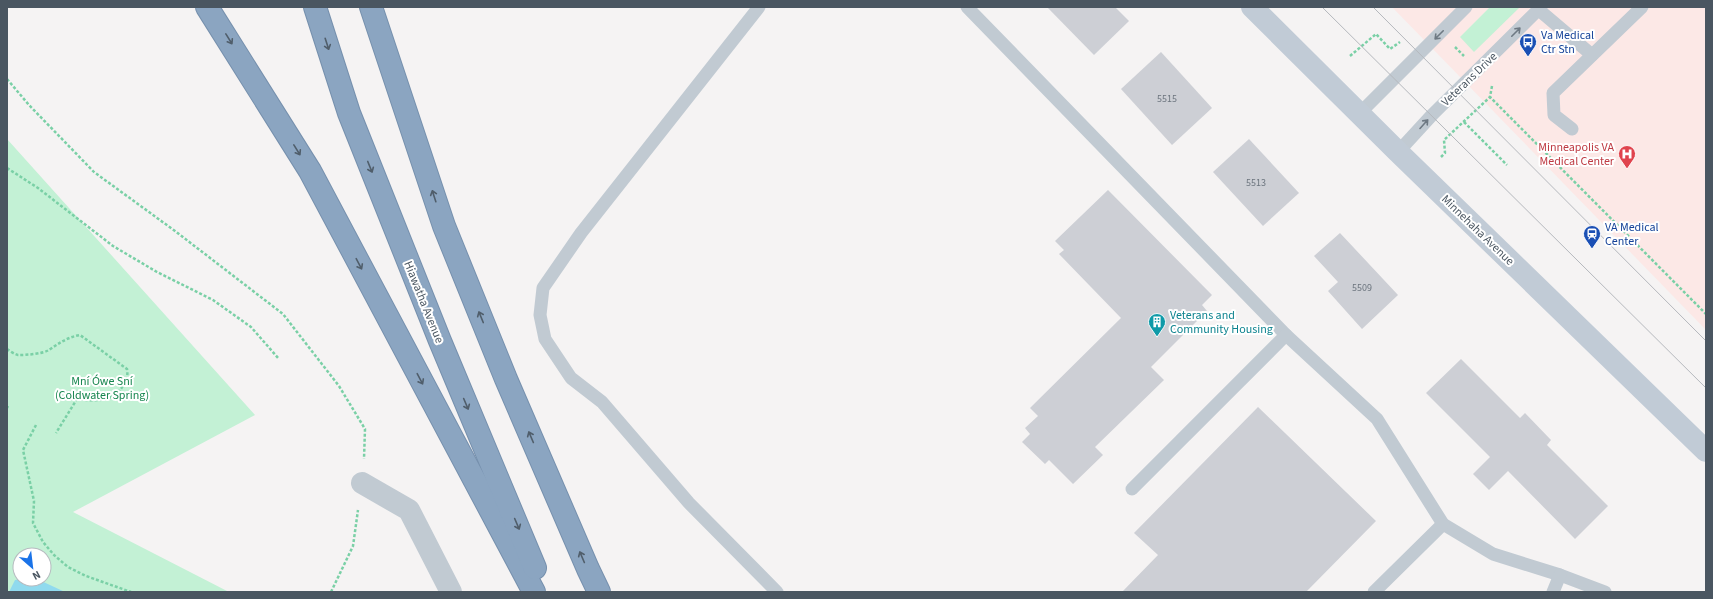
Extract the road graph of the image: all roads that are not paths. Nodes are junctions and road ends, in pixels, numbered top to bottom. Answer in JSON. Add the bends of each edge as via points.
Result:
{"nodes":[{"id":1,"x":207,"y":7,"type":"edge"},
{"id":2,"x":315,"y":7,"type":"edge"},
{"id":3,"x":371,"y":7,"type":"edge"},
{"id":4,"x":759,"y":7,"type":"edge"},
{"id":5,"x":967,"y":7,"type":"edge"},
{"id":6,"x":1252,"y":7,"type":"edge"},
{"id":7,"x":1466,"y":7,"type":"edge"},
{"id":8,"x":1642,"y":7,"type":"edge"},
{"id":9,"x":1540,"y":8,"type":"edge"},
{"id":10,"x":1592,"y":55,"type":"junction"},
{"id":11,"x":1359,"y":114,"type":"junction"},
{"id":12,"x":1572,"y":129,"type":"dead end"},
{"id":13,"x":1398,"y":152,"type":"junction"},
{"id":14,"x":1286,"y":335,"type":"junction"},
{"id":15,"x":1706,"y":451,"type":"edge"},
{"id":16,"x":362,"y":483,"type":"road end"},
{"id":17,"x":1132,"y":489,"type":"dead end"},
{"id":18,"x":1443,"y":524,"type":"junction"},
{"id":19,"x":1560,"y":575,"type":"junction"},
{"id":20,"x":451,"y":592,"type":"edge"},
{"id":21,"x":534,"y":592,"type":"edge"},
{"id":22,"x":546,"y":592,"type":"edge"},
{"id":23,"x":599,"y":592,"type":"edge"},
{"id":24,"x":777,"y":592,"type":"edge"},
{"id":25,"x":1374,"y":592,"type":"edge"},
{"id":26,"x":1554,"y":592,"type":"edge"},
{"id":27,"x":1605,"y":592,"type":"edge"}],
"edges":[{"from":1,"to":21,"type":"highway","one_way":true,"via":[[310,172]]},
{"from":2,"to":22,"type":"highway","name":"Hiawatha Avenue","one_way":true,"via":[[349,114],[440,341]]},
{"from":23,"to":3,"type":"highway","one_way":true,"via":[[506,379],[444,226]]},
{"from":4,"to":24,"type":"lane","via":[[581,233],[543,288],[540,314],[544,339],[571,378],[602,402],[689,503]]},
{"from":5,"to":14,"type":"lane"},
{"from":6,"to":11,"type":"street","name":"Minnehaha Avenue"},
{"from":7,"to":11,"type":"lane","one_way":true},
{"from":8,"to":10,"type":"lane"},
{"from":9,"to":10,"type":"lane"},
{"from":13,"to":9,"type":"lane","name":"Veterans Drive","one_way":true},
{"from":10,"to":12,"type":"lane","via":[[1553,93],[1554,115]]},
{"from":11,"to":13,"type":"street","name":"Minnehaha Avenue"},
{"from":13,"to":15,"type":"street","name":"Minnehaha Avenue"},
{"from":14,"to":17,"type":"lane"},
{"from":14,"to":18,"type":"lane","via":[[1378,419]]},
{"from":16,"to":20,"type":"street","via":[[409,510]]},
{"from":18,"to":19,"type":"lane","via":[[1493,554]]},
{"from":18,"to":25,"type":"lane"},
{"from":19,"to":26,"type":"lane"},
{"from":19,"to":27,"type":"lane"}]}
